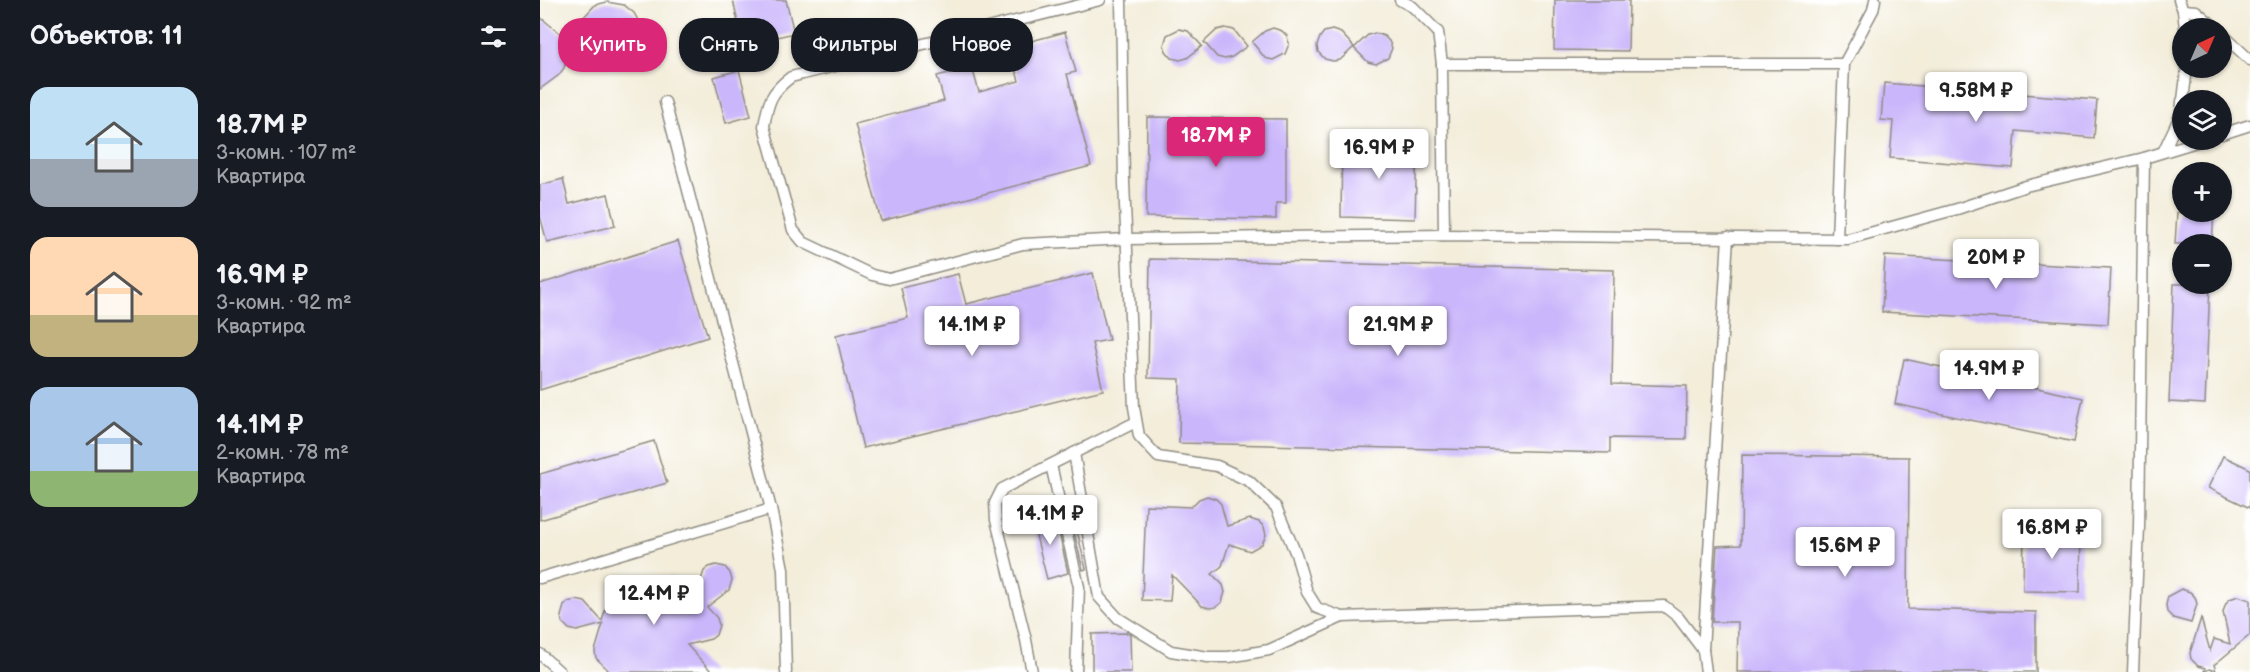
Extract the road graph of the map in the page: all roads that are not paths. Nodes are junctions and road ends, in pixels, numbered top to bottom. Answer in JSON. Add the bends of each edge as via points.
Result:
{"nodes":[{"id":1,"x":1100,"y":0,"type":"edge"},
{"id":2,"x":1121,"y":0,"type":"edge"},
{"id":3,"x":1400,"y":0,"type":"edge"},
{"id":4,"x":1875,"y":0,"type":"edge"},
{"id":5,"x":2181,"y":5,"type":"edge"},
{"id":6,"x":2204,"y":18,"type":"edge"},
{"id":7,"x":2232,"y":43,"type":"edge"},
{"id":8,"x":2250,"y":60,"type":"edge"},
{"id":9,"x":1442,"y":63,"type":"junction"},
{"id":10,"x":1844,"y":64,"type":"junction"},
{"id":11,"x":665,"y":102,"type":"dead end"},
{"id":12,"x":2250,"y":125,"type":"edge"},
{"id":13,"x":2232,"y":131,"type":"edge"},
{"id":14,"x":2172,"y":133,"type":"edge"},
{"id":15,"x":2172,"y":149,"type":"edge"},
{"id":16,"x":2163,"y":152,"type":"junction"},
{"id":17,"x":2144,"y":158,"type":"junction"},
{"id":18,"x":1444,"y":236,"type":"junction"},
{"id":19,"x":1728,"y":237,"type":"junction"},
{"id":20,"x":1127,"y":239,"type":"junction"},
{"id":21,"x":1837,"y":239,"type":"junction"},
{"id":22,"x":1137,"y":422,"type":"junction"},
{"id":23,"x":1074,"y":453,"type":"junction"},
{"id":24,"x":1051,"y":465,"type":"junction"},
{"id":25,"x":771,"y":509,"type":"junction"},
{"id":26,"x":540,"y":578,"type":"edge"},
{"id":27,"x":1342,"y":617,"type":"junction"},
{"id":28,"x":1703,"y":650,"type":"junction"},
{"id":29,"x":540,"y":654,"type":"edge"},
{"id":30,"x":560,"y":672,"type":"edge"},
{"id":31,"x":786,"y":672,"type":"edge"},
{"id":32,"x":1032,"y":672,"type":"edge"},
{"id":33,"x":1076,"y":672,"type":"edge"},
{"id":34,"x":1706,"y":672,"type":"edge"},
{"id":35,"x":2133,"y":672,"type":"edge"}],
"edges":[{"from":1,"to":20,"type":"lane","via":[[790,77],[775,89],[764,126],[793,230],[803,242],[872,275],[889,279],[1023,244]]},
{"from":2,"to":20,"type":"lane"},
{"from":3,"to":9,"type":"lane","via":[[1413,7],[1437,32]]},
{"from":4,"to":10,"type":"lane"},
{"from":5,"to":6,"type":"lane"},
{"from":7,"to":8,"type":"lane"},
{"from":9,"to":10,"type":"lane"},
{"from":9,"to":18,"type":"lane"},
{"from":10,"to":21,"type":"lane"},
{"from":11,"to":25,"type":"lane"},
{"from":12,"to":13,"type":"lane"},
{"from":14,"to":16,"type":"lane"},
{"from":15,"to":16,"type":"lane"},
{"from":16,"to":17,"type":"lane"},
{"from":17,"to":21,"type":"lane","via":[[2026,186],[1957,209]]},
{"from":17,"to":35,"type":"lane","via":[[2140,515]]},
{"from":18,"to":19,"type":"lane"},
{"from":18,"to":20,"type":"lane"},
{"from":19,"to":21,"type":"lane"},
{"from":19,"to":28,"type":"lane"},
{"from":20,"to":22,"type":"lane"},
{"from":22,"to":23,"type":"lane"},
{"from":22,"to":27,"type":"lane","via":[[1139,436],[1158,457],[1217,466],[1249,481],[1276,507],[1307,592],[1317,608]]},
{"from":23,"to":24,"type":"lane"},
{"from":23,"to":27,"type":"lane","via":[[1099,597],[1118,618],[1171,651],[1229,657],[1269,650]]},
{"from":24,"to":32,"type":"lane","via":[[1002,489],[995,503]]},
{"from":24,"to":33,"type":"lane","via":[[1079,587]]},
{"from":25,"to":26,"type":"lane"},
{"from":25,"to":31,"type":"lane","via":[[783,569]]},
{"from":27,"to":28,"type":"lane","via":[[1664,606],[1678,617]]},
{"from":28,"to":34,"type":"lane"},
{"from":29,"to":30,"type":"lane"}]}
